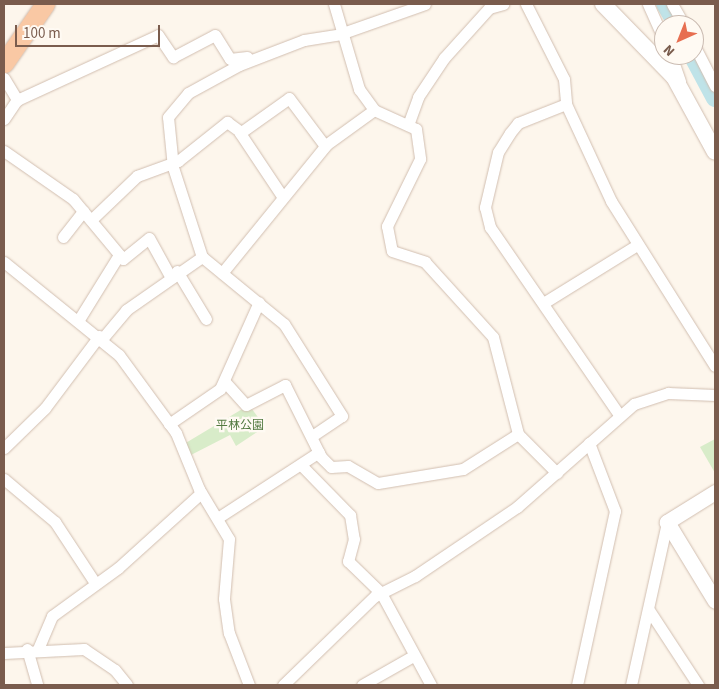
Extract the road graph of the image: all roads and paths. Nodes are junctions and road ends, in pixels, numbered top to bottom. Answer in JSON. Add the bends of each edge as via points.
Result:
{"nodes":[{"id":1,"x":45,"y":4,"type":"edge"},
{"id":2,"x":334,"y":4,"type":"edge"},
{"id":3,"x":424,"y":4,"type":"edge"},
{"id":4,"x":477,"y":4,"type":"edge"},
{"id":5,"x":503,"y":4,"type":"edge"},
{"id":6,"x":526,"y":4,"type":"edge"},
{"id":7,"x":603,"y":4,"type":"edge"},
{"id":8,"x":648,"y":4,"type":"edge"},
{"id":9,"x":672,"y":4,"type":"edge"},
{"id":10,"x":489,"y":8,"type":"junction"},
{"id":11,"x":678,"y":15,"type":"edge"},
{"id":12,"x":654,"y":18,"type":"edge"},
{"id":13,"x":340,"y":34,"type":"junction"},
{"id":14,"x":274,"y":52,"type":"junction"},
{"id":15,"x":4,"y":62,"type":"edge"},
{"id":16,"x":675,"y":65,"type":"edge"},
{"id":17,"x":704,"y":65,"type":"edge"},
{"id":18,"x":4,"y":78,"type":"edge"},
{"id":19,"x":715,"y":86,"type":"edge"},
{"id":20,"x":685,"y":94,"type":"junction"},
{"id":21,"x":17,"y":100,"type":"junction"},
{"id":22,"x":566,"y":104,"type":"junction"},
{"id":23,"x":374,"y":110,"type":"junction"},
{"id":24,"x":4,"y":119,"type":"edge"},
{"id":25,"x":408,"y":125,"type":"junction"},
{"id":26,"x":241,"y":132,"type":"junction"},
{"id":27,"x":325,"y":146,"type":"junction"},
{"id":28,"x":4,"y":151,"type":"edge"},
{"id":29,"x":715,"y":152,"type":"edge"},
{"id":30,"x":172,"y":162,"type":"junction"},
{"id":31,"x":282,"y":196,"type":"junction"},
{"id":32,"x":83,"y":211,"type":"junction"},
{"id":33,"x":91,"y":220,"type":"junction"},
{"id":34,"x":63,"y":237,"type":"dead end"},
{"id":35,"x":637,"y":244,"type":"junction"},
{"id":36,"x":119,"y":255,"type":"junction"},
{"id":37,"x":202,"y":256,"type":"junction"},
{"id":38,"x":4,"y":262,"type":"edge"},
{"id":39,"x":222,"y":272,"type":"junction"},
{"id":40,"x":174,"y":274,"type":"junction"},
{"id":41,"x":259,"y":302,"type":"junction"},
{"id":42,"x":545,"y":302,"type":"junction"},
{"id":43,"x":206,"y":319,"type":"dead end"},
{"id":44,"x":78,"y":321,"type":"junction"},
{"id":45,"x":101,"y":337,"type":"junction"},
{"id":46,"x":715,"y":366,"type":"edge"},
{"id":47,"x":224,"y":382,"type":"junction"},
{"id":48,"x":715,"y":395,"type":"edge"},
{"id":49,"x":619,"y":415,"type":"junction"},
{"id":50,"x":169,"y":424,"type":"junction"},
{"id":51,"x":518,"y":434,"type":"junction"},
{"id":52,"x":312,"y":436,"type":"junction"},
{"id":53,"x":589,"y":442,"type":"junction"},
{"id":54,"x":4,"y":448,"type":"edge"},
{"id":55,"x":319,"y":452,"type":"junction"},
{"id":56,"x":302,"y":466,"type":"junction"},
{"id":57,"x":557,"y":473,"type":"junction"},
{"id":58,"x":4,"y":479,"type":"edge"},
{"id":59,"x":201,"y":492,"type":"junction"},
{"id":60,"x":715,"y":493,"type":"edge"},
{"id":61,"x":219,"y":517,"type":"junction"},
{"id":62,"x":667,"y":522,"type":"junction"},
{"id":63,"x":95,"y":583,"type":"junction"},
{"id":64,"x":381,"y":593,"type":"junction"},
{"id":65,"x":715,"y":601,"type":"edge"},
{"id":66,"x":649,"y":610,"type":"junction"},
{"id":67,"x":32,"y":649,"type":"junction"},
{"id":68,"x":4,"y":653,"type":"edge"},
{"id":69,"x":413,"y":656,"type":"junction"},
{"id":70,"x":633,"y":683,"type":"edge"},
{"id":71,"x":37,"y":685,"type":"edge"},
{"id":72,"x":127,"y":685,"type":"edge"},
{"id":73,"x":249,"y":685,"type":"edge"},
{"id":74,"x":283,"y":685,"type":"edge"},
{"id":75,"x":362,"y":685,"type":"edge"},
{"id":76,"x":431,"y":685,"type":"edge"},
{"id":77,"x":577,"y":685,"type":"edge"},
{"id":78,"x":698,"y":685,"type":"edge"}],
"edges":[{"from":1,"to":15,"type":"highway"},
{"from":2,"to":13,"type":"street"},
{"from":3,"to":13,"type":"street"},
{"from":4,"to":10,"type":"street"},
{"from":5,"to":10,"type":"street"},
{"from":6,"to":22,"type":"street","via":[[564,79]]},
{"from":7,"to":20,"type":"main road","via":[[642,41]]},
{"from":8,"to":12,"type":"street"},
{"from":9,"to":11,"type":"street"},
{"from":10,"to":25,"type":"street","via":[[439,66],[418,97]]},
{"from":13,"to":14,"type":"street","via":[[304,40]]},
{"from":13,"to":23,"type":"street","via":[[359,89]]},
{"from":14,"to":21,"type":"street","via":[[233,59],[215,35],[172,57],[158,35]]},
{"from":14,"to":30,"type":"street","via":[[198,86],[176,104],[167,124]]},
{"from":16,"to":20,"type":"street"},
{"from":17,"to":19,"type":"street"},
{"from":18,"to":21,"type":"street"},
{"from":20,"to":29,"type":"main road"},
{"from":21,"to":24,"type":"street"},
{"from":22,"to":35,"type":"street"},
{"from":22,"to":42,"type":"street","via":[[518,123],[498,152],[486,196],[490,227]]},
{"from":23,"to":25,"type":"street"},
{"from":23,"to":27,"type":"street"},
{"from":25,"to":51,"type":"street","via":[[416,129],[420,159],[387,226],[392,251],[425,262],[493,338]]},
{"from":26,"to":27,"type":"street","via":[[289,98]]},
{"from":26,"to":30,"type":"street","via":[[227,122]]},
{"from":26,"to":31,"type":"street"},
{"from":27,"to":31,"type":"street"},
{"from":28,"to":32,"type":"street","via":[[59,186]]},
{"from":30,"to":33,"type":"street","via":[[137,176]]},
{"from":30,"to":37,"type":"street"},
{"from":31,"to":39,"type":"street"},
{"from":32,"to":33,"type":"street"},
{"from":32,"to":34,"type":"street"},
{"from":33,"to":36,"type":"street"},
{"from":35,"to":42,"type":"street"},
{"from":35,"to":46,"type":"street"},
{"from":36,"to":40,"type":"street","via":[[123,259],[150,238]]},
{"from":36,"to":44,"type":"street"},
{"from":37,"to":39,"type":"street"},
{"from":37,"to":40,"type":"street"},
{"from":38,"to":44,"type":"street"},
{"from":39,"to":41,"type":"street"},
{"from":40,"to":43,"type":"street"},
{"from":40,"to":45,"type":"street","via":[[126,310]]},
{"from":41,"to":47,"type":"street"},
{"from":41,"to":52,"type":"street","via":[[284,324],[342,416]]},
{"from":42,"to":49,"type":"street"},
{"from":44,"to":45,"type":"street"},
{"from":45,"to":50,"type":"street","via":[[119,355]]},
{"from":45,"to":54,"type":"street","via":[[45,408]]},
{"from":47,"to":50,"type":"street","via":[[210,397]]},
{"from":47,"to":52,"type":"street","via":[[246,405],[285,385]]},
{"from":48,"to":49,"type":"street","via":[[656,395]]},
{"from":49,"to":53,"type":"street"},
{"from":50,"to":59,"type":"street"},
{"from":51,"to":55,"type":"street","via":[[463,469],[378,483],[348,466],[331,467]]},
{"from":51,"to":57,"type":"street"},
{"from":52,"to":55,"type":"street"},
{"from":53,"to":57,"type":"street"},
{"from":53,"to":77,"type":"street","via":[[615,511]]},
{"from":55,"to":56,"type":"street"},
{"from":56,"to":61,"type":"street"},
{"from":56,"to":64,"type":"street","via":[[345,508],[354,526],[348,561]]},
{"from":57,"to":64,"type":"street","via":[[464,543]]},
{"from":58,"to":63,"type":"street","via":[[55,522]]},
{"from":59,"to":61,"type":"street"},
{"from":59,"to":63,"type":"street"},
{"from":60,"to":62,"type":"street"},
{"from":61,"to":73,"type":"street","via":[[229,539],[224,568],[229,633]]},
{"from":62,"to":65,"type":"street"},
{"from":62,"to":66,"type":"street"},
{"from":63,"to":67,"type":"street","via":[[52,616]]},
{"from":64,"to":69,"type":"street"},
{"from":64,"to":74,"type":"street"},
{"from":66,"to":70,"type":"street"},
{"from":66,"to":78,"type":"street"},
{"from":67,"to":68,"type":"street"},
{"from":67,"to":71,"type":"street"},
{"from":67,"to":72,"type":"street","via":[[84,648],[115,670]]},
{"from":69,"to":75,"type":"street"},
{"from":69,"to":76,"type":"street"}]}
